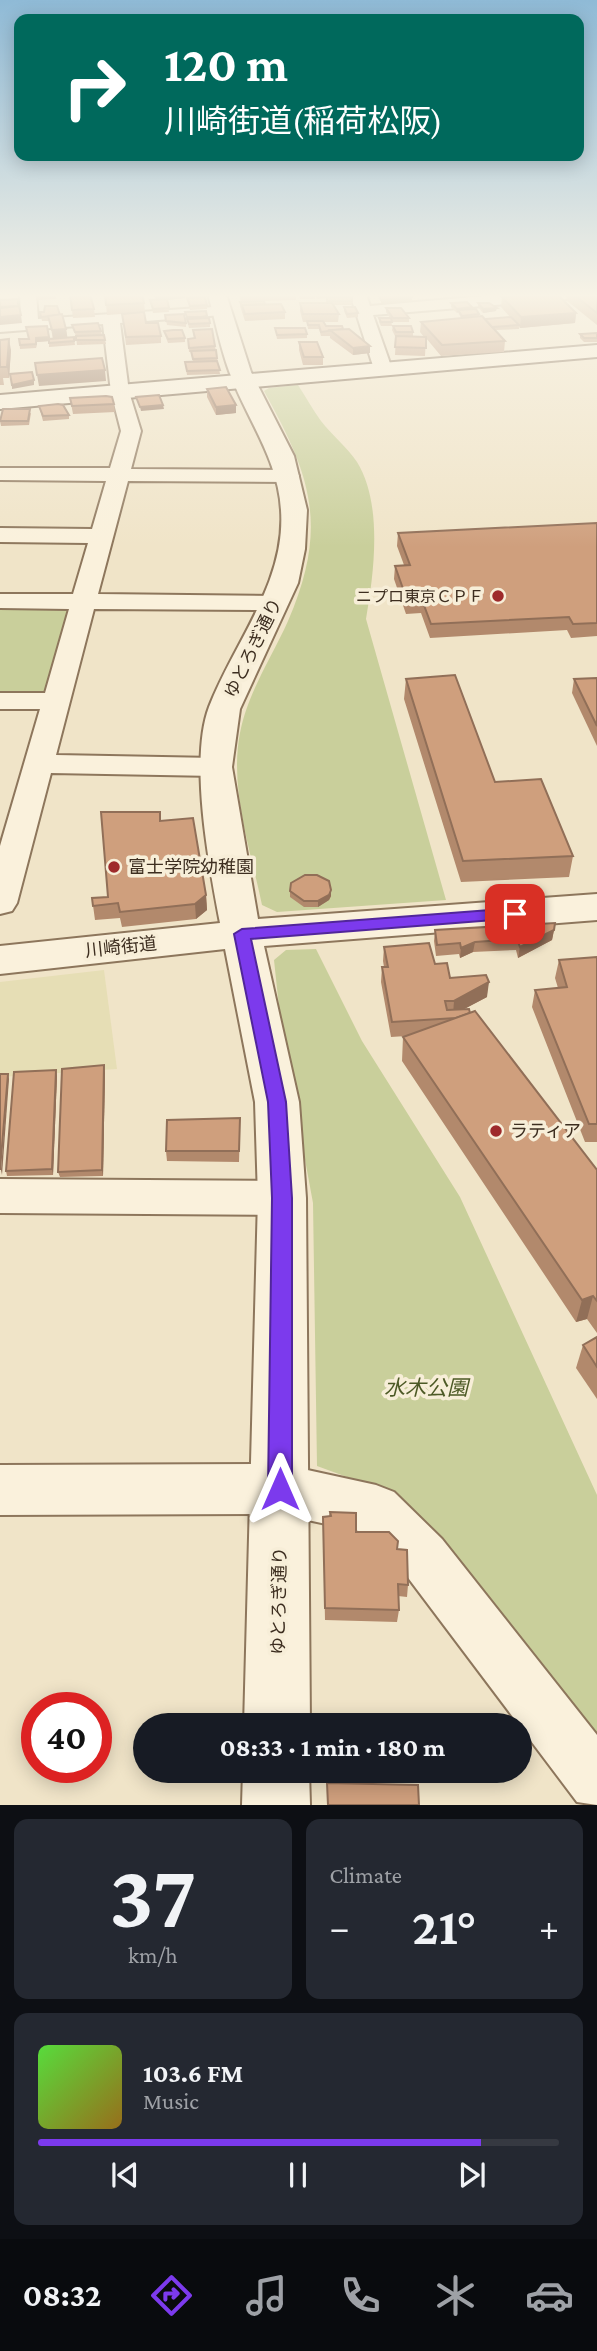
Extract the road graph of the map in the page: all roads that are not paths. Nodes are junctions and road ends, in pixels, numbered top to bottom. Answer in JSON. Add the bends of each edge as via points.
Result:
{"nodes":[{"id":1,"x":118,"y":378,"type":"edge"},
{"id":2,"x":276,"y":378,"type":"edge"},
{"id":3,"x":244,"y":381,"type":"junction"},
{"id":4,"x":120,"y":392,"type":"junction"},
{"id":5,"x":0,"y":402,"type":"edge"},
{"id":6,"x":0,"y":474,"type":"edge"},
{"id":7,"x":118,"y":475,"type":"junction"},
{"id":8,"x":288,"y":476,"type":"junction"},
{"id":9,"x":0,"y":535,"type":"edge"},
{"id":10,"x":101,"y":536,"type":"junction"},
{"id":11,"x":0,"y":601,"type":"edge"},
{"id":12,"x":83,"y":602,"type":"junction"},
{"id":13,"x":276,"y":603,"type":"junction"},
{"id":14,"x":0,"y":701,"type":"edge"},
{"id":15,"x":56,"y":701,"type":"junction"},
{"id":16,"x":38,"y":764,"type":"junction"},
{"id":17,"x":215,"y":767,"type":"junction"},
{"id":18,"x":10,"y":826,"type":"edge"},
{"id":19,"x":0,"y":903,"type":"edge"},
{"id":20,"x":597,"y":907,"type":"edge"},
{"id":21,"x":242,"y":934,"type":"junction"},
{"id":22,"x":0,"y":960,"type":"edge"},
{"id":23,"x":0,"y":1196,"type":"edge"},
{"id":24,"x":282,"y":1198,"type":"junction"},
{"id":25,"x":280,"y":1489,"type":"junction"},
{"id":26,"x":0,"y":1490,"type":"edge"},
{"id":27,"x":277,"y":1713,"type":"edge"},
{"id":28,"x":597,"y":1782,"type":"edge"},
{"id":29,"x":276,"y":1783,"type":"edge"},
{"id":30,"x":276,"y":1805,"type":"edge"}],
"edges":[{"from":1,"to":4,"type":"street"},
{"from":2,"to":3,"type":"street"},
{"from":3,"to":4,"type":"street"},
{"from":3,"to":8,"type":"street","name":"ゆとろぎ通り"},
{"from":4,"to":5,"type":"street"},
{"from":4,"to":7,"type":"street","via":[[131,430]]},
{"from":6,"to":7,"type":"street"},
{"from":7,"to":8,"type":"street"},
{"from":7,"to":10,"type":"street"},
{"from":8,"to":13,"type":"street","name":"ゆとろぎ通り","via":[[293,531]]},
{"from":9,"to":10,"type":"street"},
{"from":10,"to":12,"type":"street"},
{"from":11,"to":12,"type":"street"},
{"from":12,"to":13,"type":"street"},
{"from":12,"to":15,"type":"street"},
{"from":13,"to":17,"type":"street","name":"ゆとろぎ通り","via":[[224,709]]},
{"from":14,"to":15,"type":"street"},
{"from":15,"to":16,"type":"street"},
{"from":16,"to":17,"type":"street"},
{"from":16,"to":18,"type":"street"},
{"from":17,"to":21,"type":"street","name":"ゆとろぎ通り"},
{"from":18,"to":19,"type":"street"},
{"from":20,"to":21,"type":"street","name":"川崎街道"},
{"from":21,"to":22,"type":"street","name":"川崎街道"},
{"from":21,"to":24,"type":"street","name":"ゆとろぎ通り","via":[[277,1102]]},
{"from":23,"to":24,"type":"street"},
{"from":24,"to":25,"type":"street","name":"ゆとろぎ通り"},
{"from":25,"to":26,"type":"street"},
{"from":25,"to":27,"type":"street","name":"ゆとろぎ通り"},
{"from":25,"to":28,"type":"street","via":[[376,1510],[424,1557]]},
{"from":29,"to":30,"type":"street"}]}
